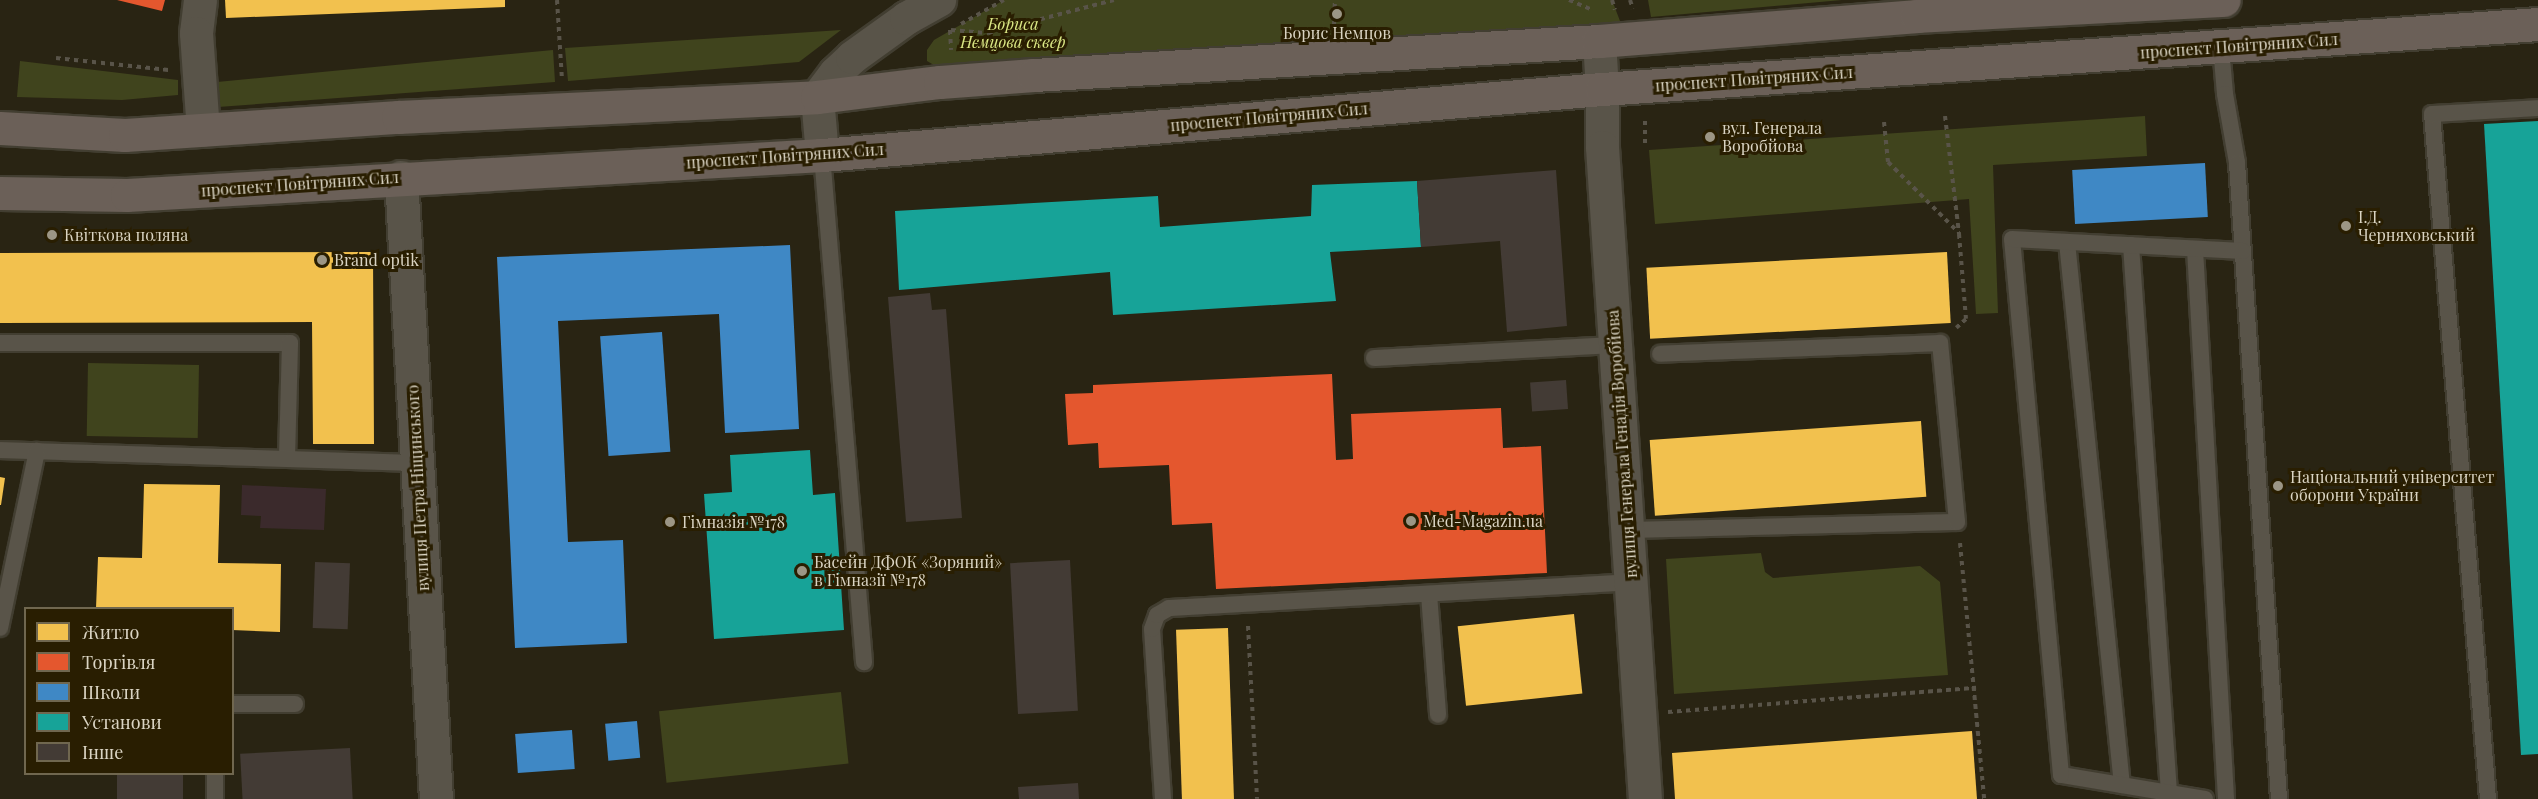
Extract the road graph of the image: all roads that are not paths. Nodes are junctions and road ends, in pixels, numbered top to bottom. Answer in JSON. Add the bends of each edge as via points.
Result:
{"nodes":[{"id":1,"x":200,"y":0,"type":"edge"},
{"id":2,"x":939,"y":0,"type":"edge"},
{"id":3,"x":2224,"y":0,"type":"edge"},
{"id":4,"x":2024,"y":5,"type":"edge"},
{"id":5,"x":1916,"y":8,"type":"edge"},
{"id":6,"x":2538,"y":24,"type":"edge"},
{"id":7,"x":1598,"y":26,"type":"junction"},
{"id":8,"x":2221,"y":47,"type":"junction"},
{"id":9,"x":1602,"y":89,"type":"junction"},
{"id":10,"x":817,"y":97,"type":"junction"},
{"id":11,"x":2538,"y":108,"type":"edge"},
{"id":12,"x":0,"y":128,"type":"edge"},
{"id":13,"x":203,"y":130,"type":"junction"},
{"id":14,"x":822,"y":155,"type":"junction"},
{"id":15,"x":401,"y":177,"type":"junction"},
{"id":16,"x":0,"y":193,"type":"edge"},
{"id":17,"x":2067,"y":242,"type":"junction"},
{"id":18,"x":2131,"y":245,"type":"junction"},
{"id":19,"x":2196,"y":249,"type":"junction"},
{"id":20,"x":2243,"y":251,"type":"junction"},
{"id":21,"x":0,"y":343,"type":"edge"},
{"id":22,"x":1615,"y":345,"type":"junction"},
{"id":23,"x":1660,"y":354,"type":"dead end"},
{"id":24,"x":1374,"y":358,"type":"dead end"},
{"id":25,"x":0,"y":450,"type":"edge"},
{"id":26,"x":37,"y":451,"type":"junction"},
{"id":27,"x":287,"y":458,"type":"junction"},
{"id":28,"x":415,"y":463,"type":"junction"},
{"id":29,"x":1628,"y":530,"type":"junction"},
{"id":30,"x":1631,"y":582,"type":"junction"},
{"id":31,"x":1429,"y":594,"type":"junction"},
{"id":32,"x":0,"y":628,"type":"edge"},
{"id":33,"x":864,"y":663,"type":"dead end"},
{"id":34,"x":295,"y":704,"type":"dead end"},
{"id":35,"x":234,"y":705,"type":"edge"},
{"id":36,"x":1438,"y":715,"type":"dead end"},
{"id":37,"x":215,"y":775,"type":"edge"},
{"id":38,"x":2122,"y":785,"type":"junction"},
{"id":39,"x":2169,"y":793,"type":"junction"},
{"id":40,"x":215,"y":799,"type":"edge"},
{"id":41,"x":436,"y":799,"type":"edge"},
{"id":42,"x":1163,"y":799,"type":"edge"},
{"id":43,"x":1645,"y":799,"type":"edge"},
{"id":44,"x":2205,"y":799,"type":"edge"},
{"id":45,"x":2226,"y":799,"type":"edge"},
{"id":46,"x":2279,"y":799,"type":"edge"},
{"id":47,"x":2488,"y":799,"type":"edge"}],
"edges":[{"from":1,"to":13,"type":"street","via":[[196,33]]},
{"from":2,"to":10,"type":"street","via":[[906,18],[852,57]]},
{"from":3,"to":4,"type":"main road"},
{"from":4,"to":5,"type":"main road"},
{"from":5,"to":7,"type":"main road"},
{"from":6,"to":8,"type":"main road","name":"проспект Повітряних Сил"},
{"from":7,"to":9,"type":"street","name":"вулиця Генерала Генадія Воробйова"},
{"from":7,"to":10,"type":"main road","via":[[940,82]]},
{"from":8,"to":9,"type":"main road","name":"проспект Повітряних Сил"},
{"from":8,"to":20,"type":"lane","via":[[2237,164]]},
{"from":9,"to":14,"type":"main road","name":"проспект Повітряних Сил"},
{"from":9,"to":22,"type":"street","name":"вулиця Генерала Генадія Воробйова"},
{"from":10,"to":13,"type":"main road"},
{"from":10,"to":14,"type":"street"},
{"from":11,"to":47,"type":"lane","via":[[2432,114]]},
{"from":12,"to":13,"type":"main road","via":[[125,135]]},
{"from":14,"to":15,"type":"main road","name":"проспект Повітряних Сил"},
{"from":14,"to":33,"type":"lane"},
{"from":15,"to":16,"type":"main road","name":"проспект Повітряних Сил","via":[[127,195]]},
{"from":15,"to":28,"type":"street","name":"вулиця Петра Ніщинського"},
{"from":17,"to":18,"type":"lane"},
{"from":17,"to":38,"type":"lane"},
{"from":17,"to":38,"type":"lane","via":[[2012,239],[2061,775]]},
{"from":18,"to":19,"type":"lane"},
{"from":18,"to":39,"type":"lane"},
{"from":19,"to":20,"type":"lane"},
{"from":19,"to":45,"type":"lane"},
{"from":20,"to":46,"type":"lane"},
{"from":21,"to":27,"type":"lane","via":[[290,343]]},
{"from":22,"to":24,"type":"lane"},
{"from":22,"to":29,"type":"street","name":"вулиця Генерала Генадія Воробйова"},
{"from":23,"to":29,"type":"lane","via":[[1940,343],[1957,522]]},
{"from":25,"to":26,"type":"lane"},
{"from":26,"to":27,"type":"lane"},
{"from":26,"to":32,"type":"lane"},
{"from":27,"to":28,"type":"lane"},
{"from":28,"to":41,"type":"street","name":"вулиця Петра Ніщинського"},
{"from":29,"to":30,"type":"street","name":"вулиця Генерала Генадія Воробйова"},
{"from":30,"to":31,"type":"lane"},
{"from":30,"to":43,"type":"street","name":"вулиця Генерала Генадія Воробйова"},
{"from":31,"to":36,"type":"lane"},
{"from":31,"to":42,"type":"lane","via":[[1169,608],[1157,615],[1152,629]]},
{"from":34,"to":35,"type":"lane"},
{"from":37,"to":40,"type":"lane"},
{"from":38,"to":39,"type":"lane"},
{"from":39,"to":44,"type":"lane"}]}
